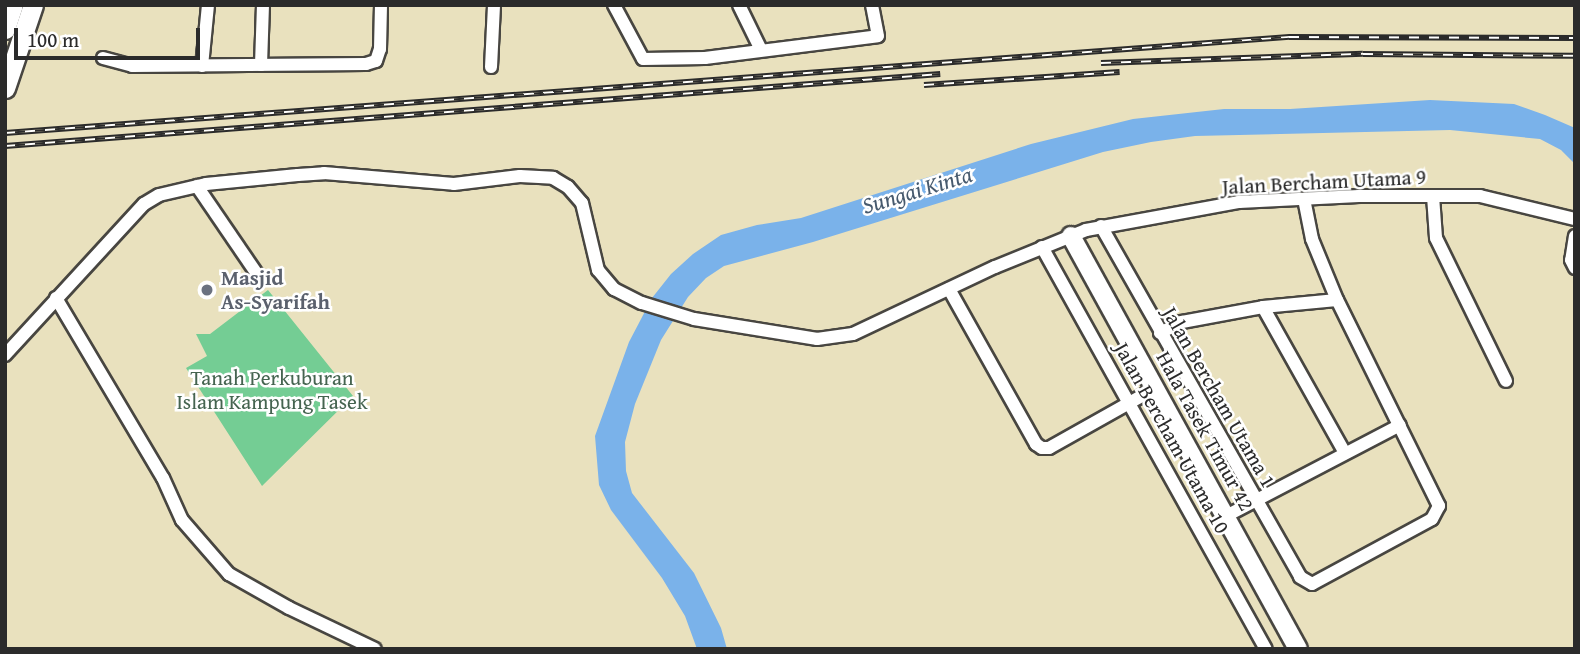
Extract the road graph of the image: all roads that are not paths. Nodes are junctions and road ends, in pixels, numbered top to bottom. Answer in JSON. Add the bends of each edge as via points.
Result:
{"nodes":[{"id":1,"x":13,"y":5,"type":"edge"},
{"id":2,"x":33,"y":5,"type":"edge"},
{"id":3,"x":208,"y":5,"type":"edge"},
{"id":4,"x":263,"y":5,"type":"edge"},
{"id":5,"x":381,"y":5,"type":"edge"},
{"id":6,"x":494,"y":5,"type":"edge"},
{"id":7,"x":614,"y":5,"type":"edge"},
{"id":8,"x":739,"y":5,"type":"edge"},
{"id":9,"x":872,"y":5,"type":"edge"},
{"id":10,"x":5,"y":29,"type":"edge"},
{"id":11,"x":761,"y":50,"type":"junction"},
{"id":12,"x":103,"y":58,"type":"dead end"},
{"id":13,"x":261,"y":65,"type":"junction"},
{"id":14,"x":202,"y":66,"type":"junction"},
{"id":15,"x":491,"y":67,"type":"dead end"},
{"id":16,"x":5,"y":88,"type":"edge"},
{"id":17,"x":197,"y":186,"type":"junction"},
{"id":18,"x":1433,"y":196,"type":"junction"},
{"id":19,"x":1304,"y":199,"type":"junction"},
{"id":20,"x":1575,"y":219,"type":"edge"},
{"id":21,"x":1101,"y":226,"type":"junction"},
{"id":22,"x":1071,"y":236,"type":"junction"},
{"id":23,"x":1575,"y":236,"type":"edge"},
{"id":24,"x":1042,"y":247,"type":"junction"},
{"id":25,"x":1575,"y":268,"type":"edge"},
{"id":26,"x":257,"y":274,"type":"dead end"},
{"id":27,"x":949,"y":289,"type":"junction"},
{"id":28,"x":56,"y":298,"type":"junction"},
{"id":29,"x":1336,"y":300,"type":"junction"},
{"id":30,"x":1263,"y":307,"type":"junction"},
{"id":31,"x":1160,"y":333,"type":"junction"},
{"id":32,"x":5,"y":355,"type":"edge"},
{"id":33,"x":1506,"y":381,"type":"dead end"},
{"id":34,"x":1156,"y":388,"type":"junction"},
{"id":35,"x":1130,"y":402,"type":"junction"},
{"id":36,"x":1400,"y":425,"type":"junction"},
{"id":37,"x":1345,"y":453,"type":"junction"},
{"id":38,"x":1255,"y":499,"type":"junction"},
{"id":39,"x":1226,"y":516,"type":"junction"},
{"id":40,"x":375,"y":649,"type":"edge"},
{"id":41,"x":1266,"y":649,"type":"edge"},
{"id":42,"x":1298,"y":649,"type":"edge"}],
"edges":[{"from":1,"to":10,"type":"main road"},
{"from":2,"to":16,"type":"main road"},
{"from":3,"to":14,"type":"street"},
{"from":4,"to":13,"type":"street"},
{"from":5,"to":13,"type":"street","via":[[376,61]]},
{"from":6,"to":15,"type":"street"},
{"from":7,"to":11,"type":"street","via":[[643,59],[705,58]]},
{"from":8,"to":11,"type":"street"},
{"from":9,"to":11,"type":"street","via":[[878,36]]},
{"from":12,"to":14,"type":"street","via":[[132,66]]},
{"from":13,"to":14,"type":"street"},
{"from":17,"to":26,"type":"street"},
{"from":17,"to":27,"type":"street","name":"Jalan Bercham Utama 9","via":[[324,173],[454,184],[520,176],[553,178],[582,203],[592,252],[606,282],[642,303],[694,319],[817,339],[853,334]]},
{"from":17,"to":28,"type":"street","name":"Jalan Bercham Utama 9","via":[[159,195],[144,205]]},
{"from":18,"to":19,"type":"street","name":"Jalan Bercham Utama 9"},
{"from":18,"to":20,"type":"street","name":"Jalan Bercham Utama 9","via":[[1480,196]]},
{"from":18,"to":33,"type":"street","via":[[1436,238]]},
{"from":19,"to":21,"type":"street","name":"Jalan Bercham Utama 9","via":[[1239,202]]},
{"from":19,"to":29,"type":"street","via":[[1312,239]]},
{"from":21,"to":22,"type":"street","name":"Jalan Bercham Utama 9"},
{"from":21,"to":31,"type":"street","name":"Jalan Bercham Utama 1"},
{"from":22,"to":24,"type":"street","name":"Jalan Bercham Utama 9"},
{"from":22,"to":34,"type":"street","name":"Hala Tasek Timur 42"},
{"from":23,"to":25,"type":"street","via":[[1571,260]]},
{"from":24,"to":27,"type":"street","name":"Jalan Bercham Utama 9"},
{"from":24,"to":35,"type":"street","name":"Jalan Bercham Utama 10"},
{"from":27,"to":35,"type":"street","via":[[1039,447],[1049,447]]},
{"from":28,"to":32,"type":"street"},
{"from":28,"to":40,"type":"street","via":[[163,478],[182,520],[229,574]]},
{"from":29,"to":30,"type":"street"},
{"from":29,"to":36,"type":"street"},
{"from":30,"to":31,"type":"street","via":[[1182,323]]},
{"from":30,"to":37,"type":"street"},
{"from":31,"to":38,"type":"street","name":"Jalan Bercham Utama 1"},
{"from":34,"to":35,"type":"street"},
{"from":34,"to":39,"type":"street","name":"Hala Tasek Timur 42"},
{"from":35,"to":41,"type":"street","name":"Jalan Bercham Utama 10"},
{"from":36,"to":37,"type":"street"},
{"from":36,"to":38,"type":"street","name":"Jalan Bercham Utama 1","via":[[1437,499],[1438,511],[1432,519],[1317,582],[1307,583],[1300,577]]},
{"from":37,"to":38,"type":"street"},
{"from":38,"to":39,"type":"street"},
{"from":39,"to":42,"type":"street","name":"Hala Tasek Timur 42"}]}
